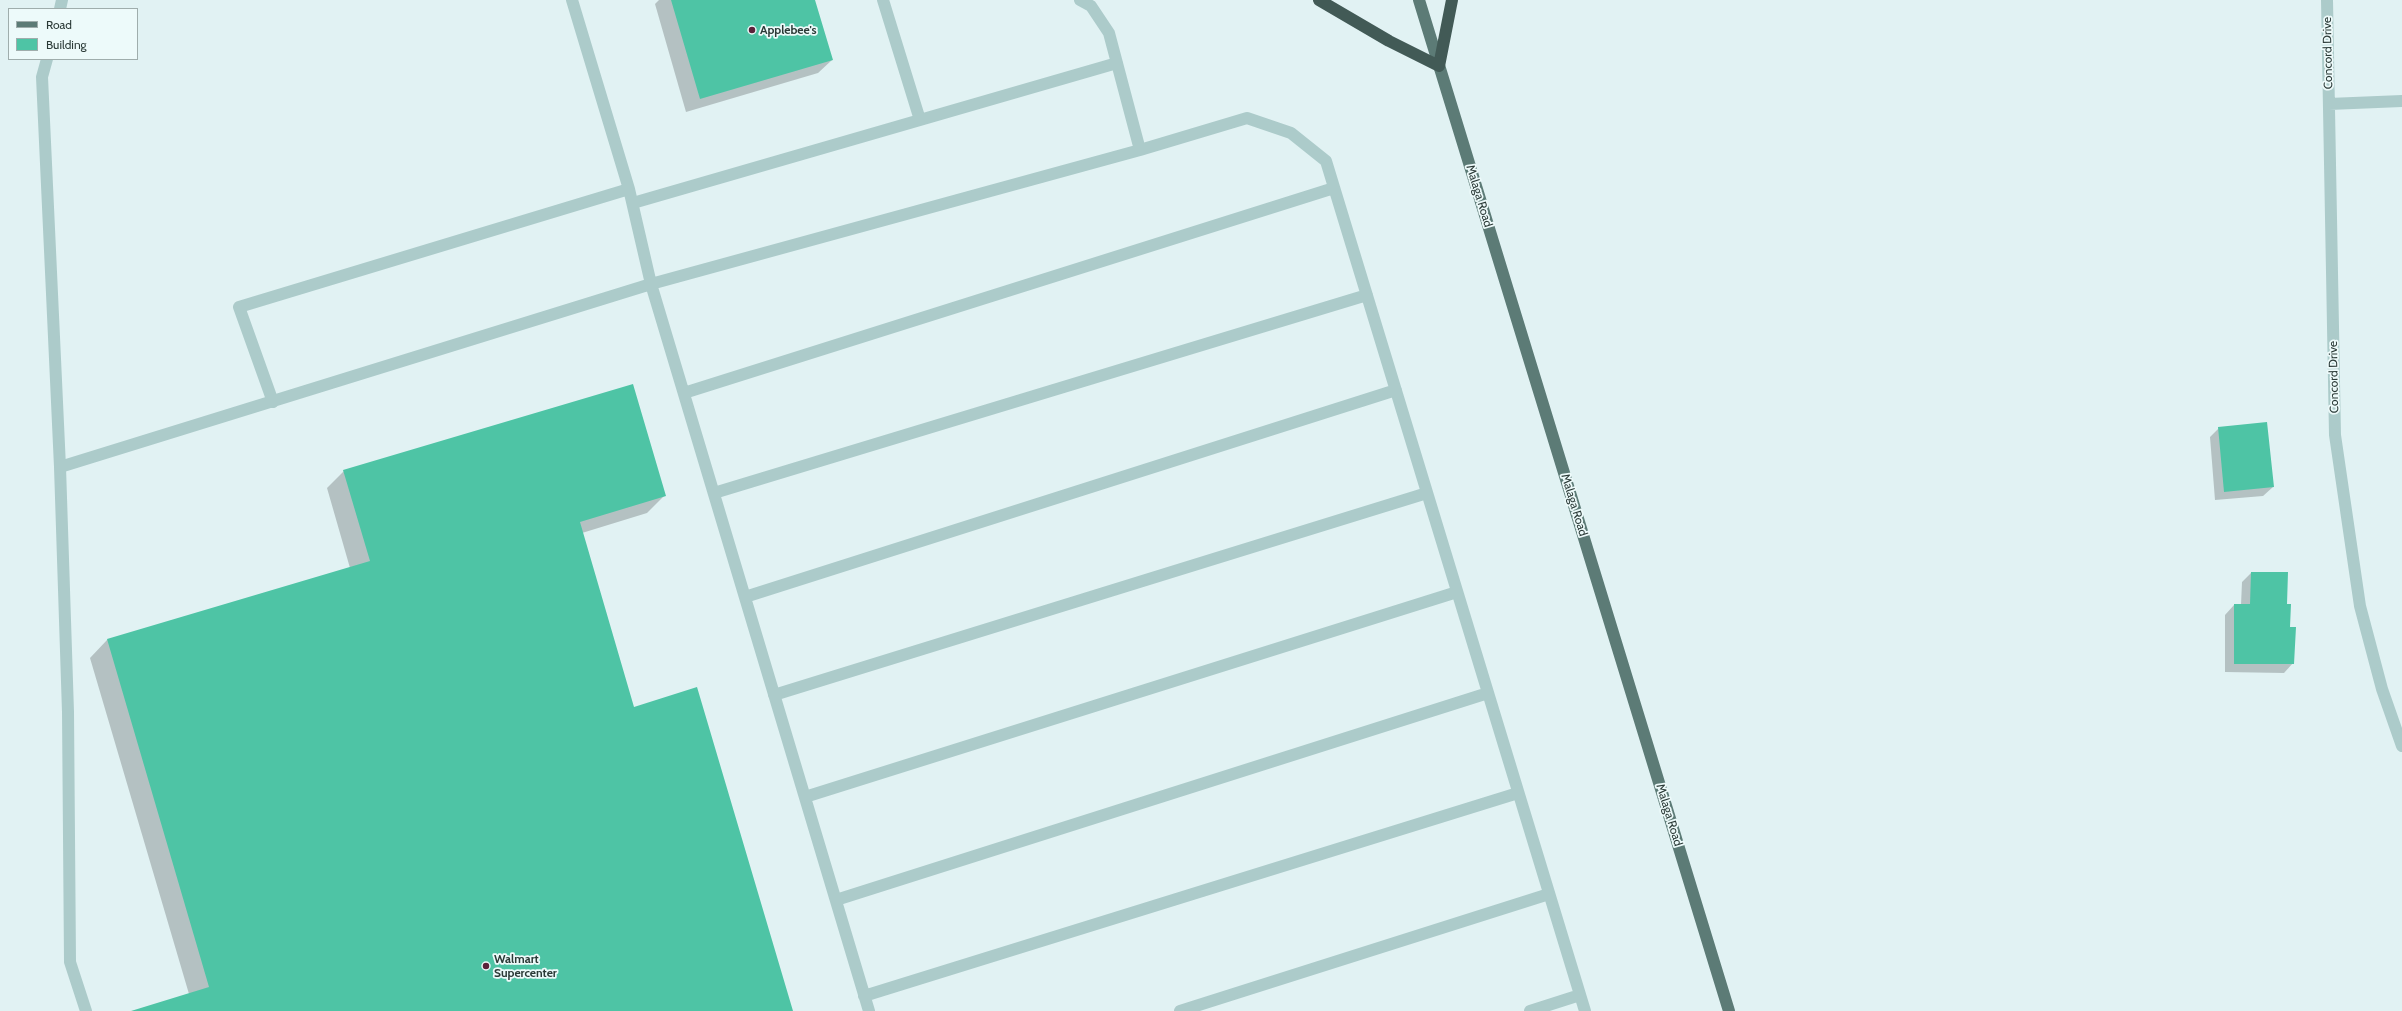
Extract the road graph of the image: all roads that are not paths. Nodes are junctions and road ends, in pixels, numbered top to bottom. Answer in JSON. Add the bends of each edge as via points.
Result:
{"nodes":[{"id":1,"x":572,"y":0,"type":"edge"},
{"id":2,"x":883,"y":0,"type":"edge"},
{"id":3,"x":1080,"y":0,"type":"edge"},
{"id":4,"x":1319,"y":0,"type":"edge"},
{"id":5,"x":1419,"y":0,"type":"edge"},
{"id":6,"x":1452,"y":0,"type":"edge"},
{"id":7,"x":2327,"y":0,"type":"edge"},
{"id":8,"x":47,"y":60,"type":"edge"},
{"id":9,"x":1117,"y":63,"type":"junction"},
{"id":10,"x":1439,"y":66,"type":"junction"},
{"id":11,"x":2402,"y":100,"type":"edge"},
{"id":12,"x":2329,"y":104,"type":"junction"},
{"id":13,"x":920,"y":120,"type":"junction"},
{"id":14,"x":1140,"y":150,"type":"junction"},
{"id":15,"x":1334,"y":188,"type":"junction"},
{"id":16,"x":629,"y":189,"type":"junction"},
{"id":17,"x":633,"y":203,"type":"junction"},
{"id":18,"x":651,"y":284,"type":"junction"},
{"id":19,"x":1367,"y":294,"type":"junction"},
{"id":20,"x":1396,"y":390,"type":"junction"},
{"id":21,"x":684,"y":393,"type":"junction"},
{"id":22,"x":273,"y":402,"type":"junction"},
{"id":23,"x":60,"y":467,"type":"junction"},
{"id":24,"x":714,"y":493,"type":"junction"},
{"id":25,"x":1427,"y":493,"type":"junction"},
{"id":26,"x":1457,"y":592,"type":"junction"},
{"id":27,"x":745,"y":597,"type":"junction"},
{"id":28,"x":1488,"y":693,"type":"junction"},
{"id":29,"x":774,"y":695,"type":"junction"},
{"id":30,"x":2402,"y":746,"type":"edge"},
{"id":31,"x":1518,"y":793,"type":"junction"},
{"id":32,"x":805,"y":797,"type":"junction"},
{"id":33,"x":1549,"y":894,"type":"junction"},
{"id":34,"x":836,"y":900,"type":"junction"},
{"id":35,"x":1580,"y":995,"type":"junction"},
{"id":36,"x":864,"y":996,"type":"junction"},
{"id":37,"x":86,"y":1011,"type":"edge"},
{"id":38,"x":869,"y":1011,"type":"edge"},
{"id":39,"x":1180,"y":1011,"type":"edge"},
{"id":40,"x":1530,"y":1011,"type":"edge"},
{"id":41,"x":1585,"y":1011,"type":"edge"},
{"id":42,"x":1729,"y":1011,"type":"edge"}],
"edges":[{"from":1,"to":16,"type":"street"},
{"from":2,"to":13,"type":"street"},
{"from":3,"to":9,"type":"street","via":[[1091,6],[1109,33]]},
{"from":4,"to":10,"type":"highway","via":[[1389,41]]},
{"from":5,"to":10,"type":"main road","name":"Malaga Road"},
{"from":6,"to":10,"type":"highway"},
{"from":7,"to":12,"type":"street","name":"Concord Drive"},
{"from":8,"to":23,"type":"street","via":[[42,77]]},
{"from":9,"to":13,"type":"street"},
{"from":9,"to":14,"type":"street"},
{"from":10,"to":42,"type":"main road","name":"Malaga Road"},
{"from":11,"to":12,"type":"street"},
{"from":12,"to":30,"type":"street","name":"Concord Drive","via":[[2335,435],[2360,606],[2380,682]]},
{"from":13,"to":17,"type":"street"},
{"from":14,"to":15,"type":"street","via":[[1247,118],[1291,133],[1326,161]]},
{"from":14,"to":18,"type":"street"},
{"from":15,"to":19,"type":"street"},
{"from":15,"to":21,"type":"street"},
{"from":16,"to":17,"type":"street"},
{"from":16,"to":22,"type":"street","via":[[239,307]]},
{"from":17,"to":18,"type":"street"},
{"from":18,"to":21,"type":"street"},
{"from":18,"to":22,"type":"street"},
{"from":19,"to":20,"type":"street"},
{"from":19,"to":24,"type":"street"},
{"from":20,"to":25,"type":"street"},
{"from":20,"to":27,"type":"street"},
{"from":21,"to":24,"type":"street"},
{"from":22,"to":23,"type":"street"},
{"from":23,"to":37,"type":"street","via":[[68,712],[70,962]]},
{"from":24,"to":27,"type":"street"},
{"from":25,"to":26,"type":"street"},
{"from":25,"to":29,"type":"street"},
{"from":26,"to":28,"type":"street"},
{"from":26,"to":32,"type":"street"},
{"from":27,"to":29,"type":"street"},
{"from":28,"to":31,"type":"street"},
{"from":28,"to":34,"type":"street"},
{"from":29,"to":32,"type":"street"},
{"from":31,"to":33,"type":"street"},
{"from":31,"to":36,"type":"street"},
{"from":32,"to":34,"type":"street"},
{"from":33,"to":35,"type":"street"},
{"from":33,"to":39,"type":"street"},
{"from":34,"to":36,"type":"street"},
{"from":35,"to":40,"type":"street"},
{"from":35,"to":41,"type":"street"},
{"from":36,"to":38,"type":"street"}]}
